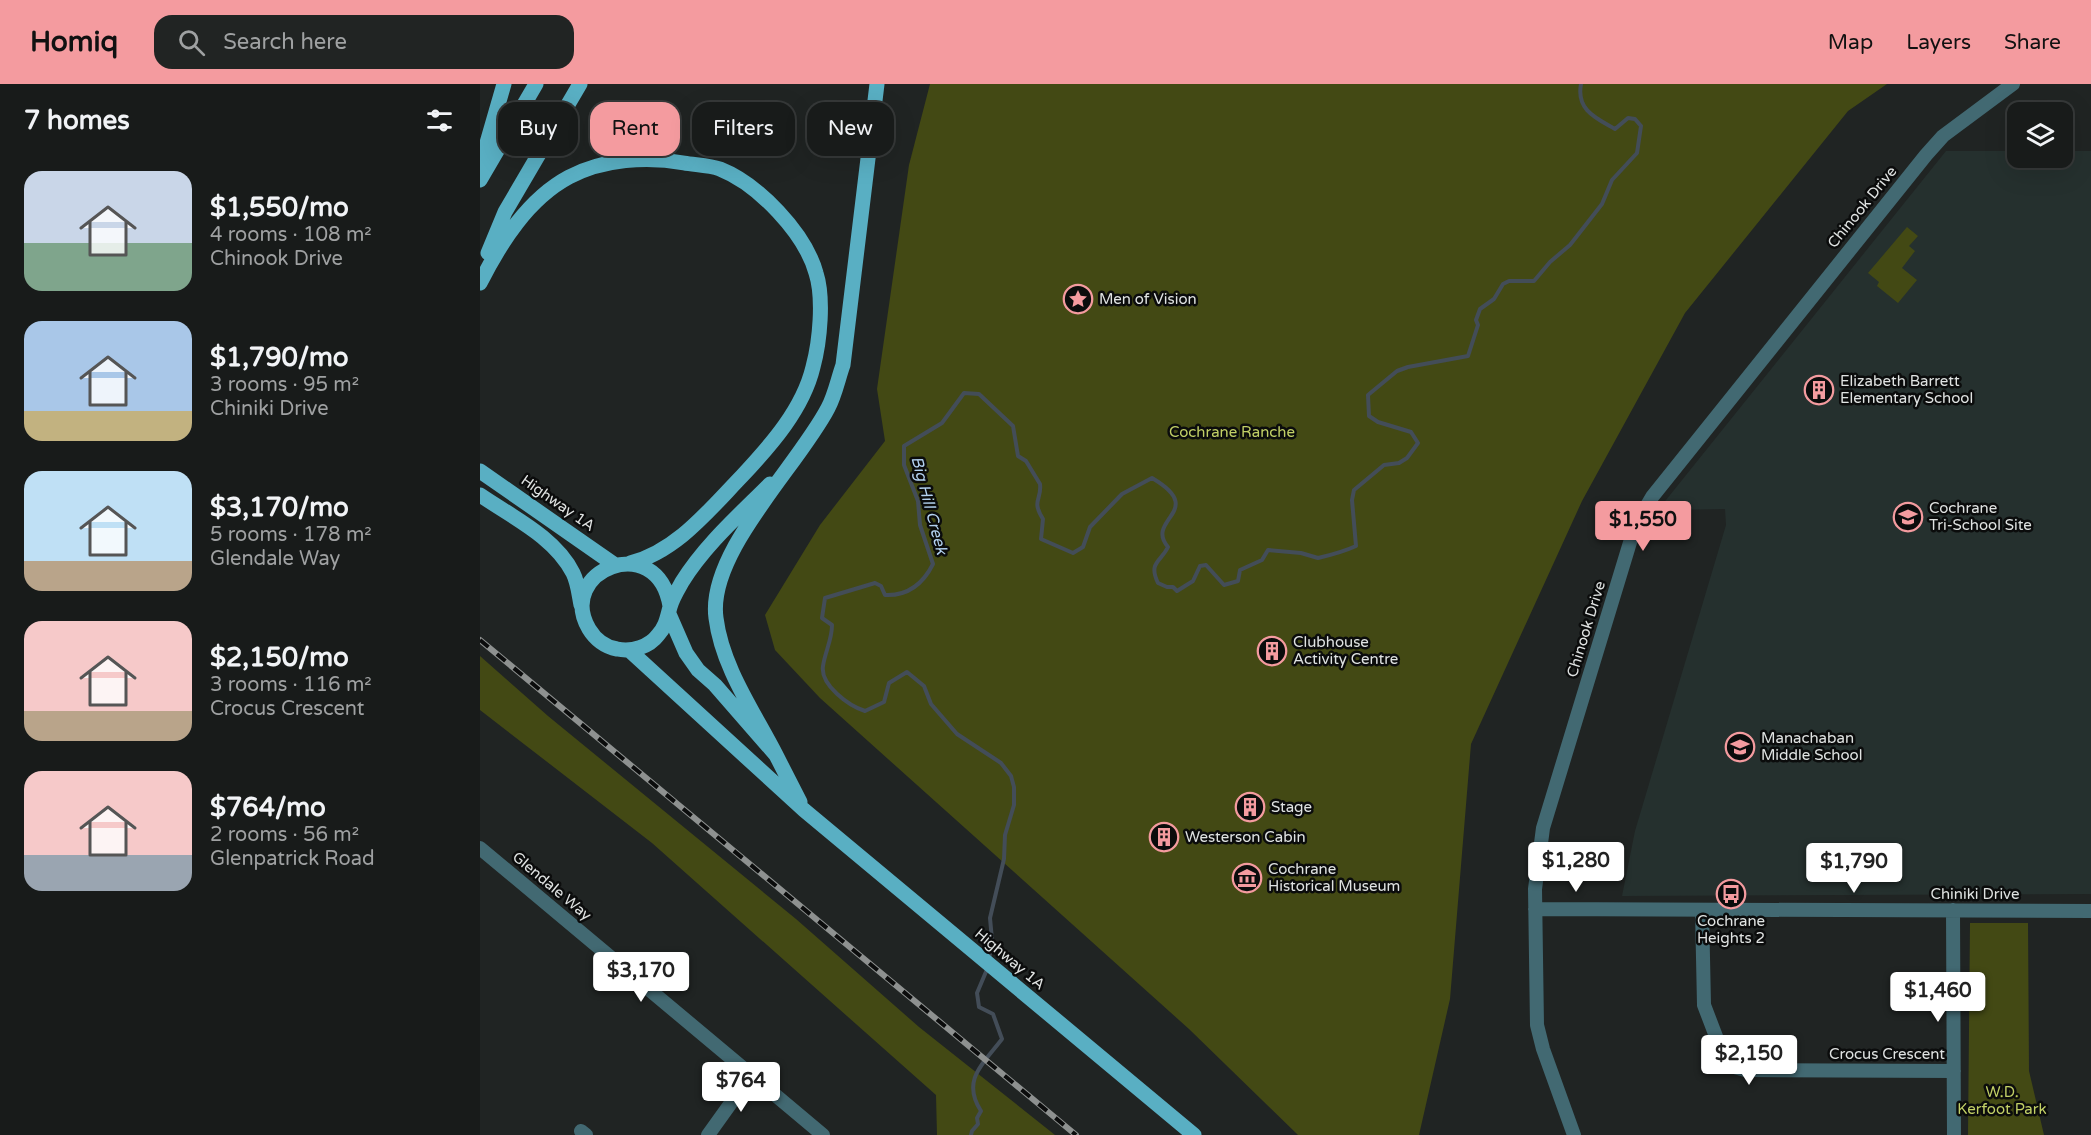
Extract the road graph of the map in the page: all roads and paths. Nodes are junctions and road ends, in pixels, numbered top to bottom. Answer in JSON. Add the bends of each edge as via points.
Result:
{"nodes":[{"id":1,"x":504,"y":84,"type":"edge"},
{"id":2,"x":536,"y":84,"type":"edge"},
{"id":3,"x":580,"y":84,"type":"edge"},
{"id":4,"x":876,"y":84,"type":"edge"},
{"id":5,"x":2013,"y":84,"type":"edge"},
{"id":6,"x":480,"y":167,"type":"edge"},
{"id":7,"x":480,"y":180,"type":"edge"},
{"id":8,"x":480,"y":272,"type":"edge"},
{"id":9,"x":480,"y":283,"type":"edge"},
{"id":10,"x":800,"y":454,"type":"junction"},
{"id":11,"x":480,"y":471,"type":"edge"},
{"id":12,"x":480,"y":495,"type":"edge"},
{"id":13,"x":622,"y":564,"type":"junction"},
{"id":14,"x":582,"y":609,"type":"junction"},
{"id":15,"x":669,"y":610,"type":"junction"},
{"id":16,"x":629,"y":650,"type":"junction"},
{"id":17,"x":776,"y":755,"type":"junction"},
{"id":18,"x":804,"y":810,"type":"junction"},
{"id":19,"x":480,"y":848,"type":"edge"},
{"id":20,"x":1535,"y":909,"type":"junction"},
{"id":21,"x":1702,"y":910,"type":"junction"},
{"id":22,"x":1953,"y":910,"type":"junction"},
{"id":23,"x":2091,"y":910,"type":"edge"},
{"id":24,"x":1954,"y":1071,"type":"junction"},
{"id":25,"x":751,"y":1075,"type":"junction"},
{"id":26,"x":708,"y":1135,"type":"edge"},
{"id":27,"x":823,"y":1135,"type":"edge"},
{"id":28,"x":1194,"y":1135,"type":"edge"},
{"id":29,"x":1574,"y":1135,"type":"edge"},
{"id":30,"x":1954,"y":1135,"type":"edge"}],
"edges":[{"from":1,"to":6,"type":"main road"},
{"from":2,"to":7,"type":"main road"},
{"from":3,"to":8,"type":"main road","via":[[506,212]]},
{"from":4,"to":10,"type":"main road","via":[[843,365],[829,407]]},
{"from":5,"to":20,"type":"street","name":"Chinook Drive","via":[[1943,136],[1926,155],[1638,519],[1545,815]]},
{"from":9,"to":13,"type":"main road","via":[[493,257],[528,208],[569,177],[618,161],[669,160],[720,170],[760,194],[797,233],[817,273],[820,325],[813,368],[803,395],[763,454],[684,533],[654,557]]},
{"from":10,"to":15,"type":"main road","via":[[695,564]]},
{"from":10,"to":17,"type":"main road","via":[[722,569],[715,616],[729,664]]},
{"from":11,"to":13,"type":"main road","name":"Highway 1A"},
{"from":12,"to":14,"type":"main road","via":[[531,529],[564,559],[574,574]]},
{"from":13,"to":14,"type":"main road","via":[[601,571],[591,581]]},
{"from":13,"to":15,"type":"main road","via":[[653,573],[662,582]]},
{"from":14,"to":16,"type":"main road","via":[[585,622],[602,644]]},
{"from":15,"to":16,"type":"main road","via":[[664,628],[655,639]]},
{"from":15,"to":17,"type":"main road","name":"Highway 1A","via":[[686,653],[698,670]]},
{"from":16,"to":18,"type":"main road","name":"Highway 1A"},
{"from":17,"to":18,"type":"main road","name":"Highway 1A"},
{"from":18,"to":28,"type":"main road","name":"Highway 1A"},
{"from":19,"to":25,"type":"street","name":"Glendale Way"},
{"from":20,"to":21,"type":"street","name":"Chiniki Drive"},
{"from":20,"to":29,"type":"street","name":"Chinook Drive","via":[[1538,1026]]},
{"from":21,"to":22,"type":"street","name":"Chiniki Drive"},
{"from":21,"to":24,"type":"street","name":"Crocus Crescent","via":[[1703,998],[1722,1054],[1731,1066],[1745,1070]]},
{"from":22,"to":23,"type":"street","name":"Chiniki Drive"},
{"from":22,"to":24,"type":"street"},
{"from":24,"to":30,"type":"street"},
{"from":25,"to":26,"type":"street"},
{"from":25,"to":27,"type":"street","name":"Glendale Way"}]}
